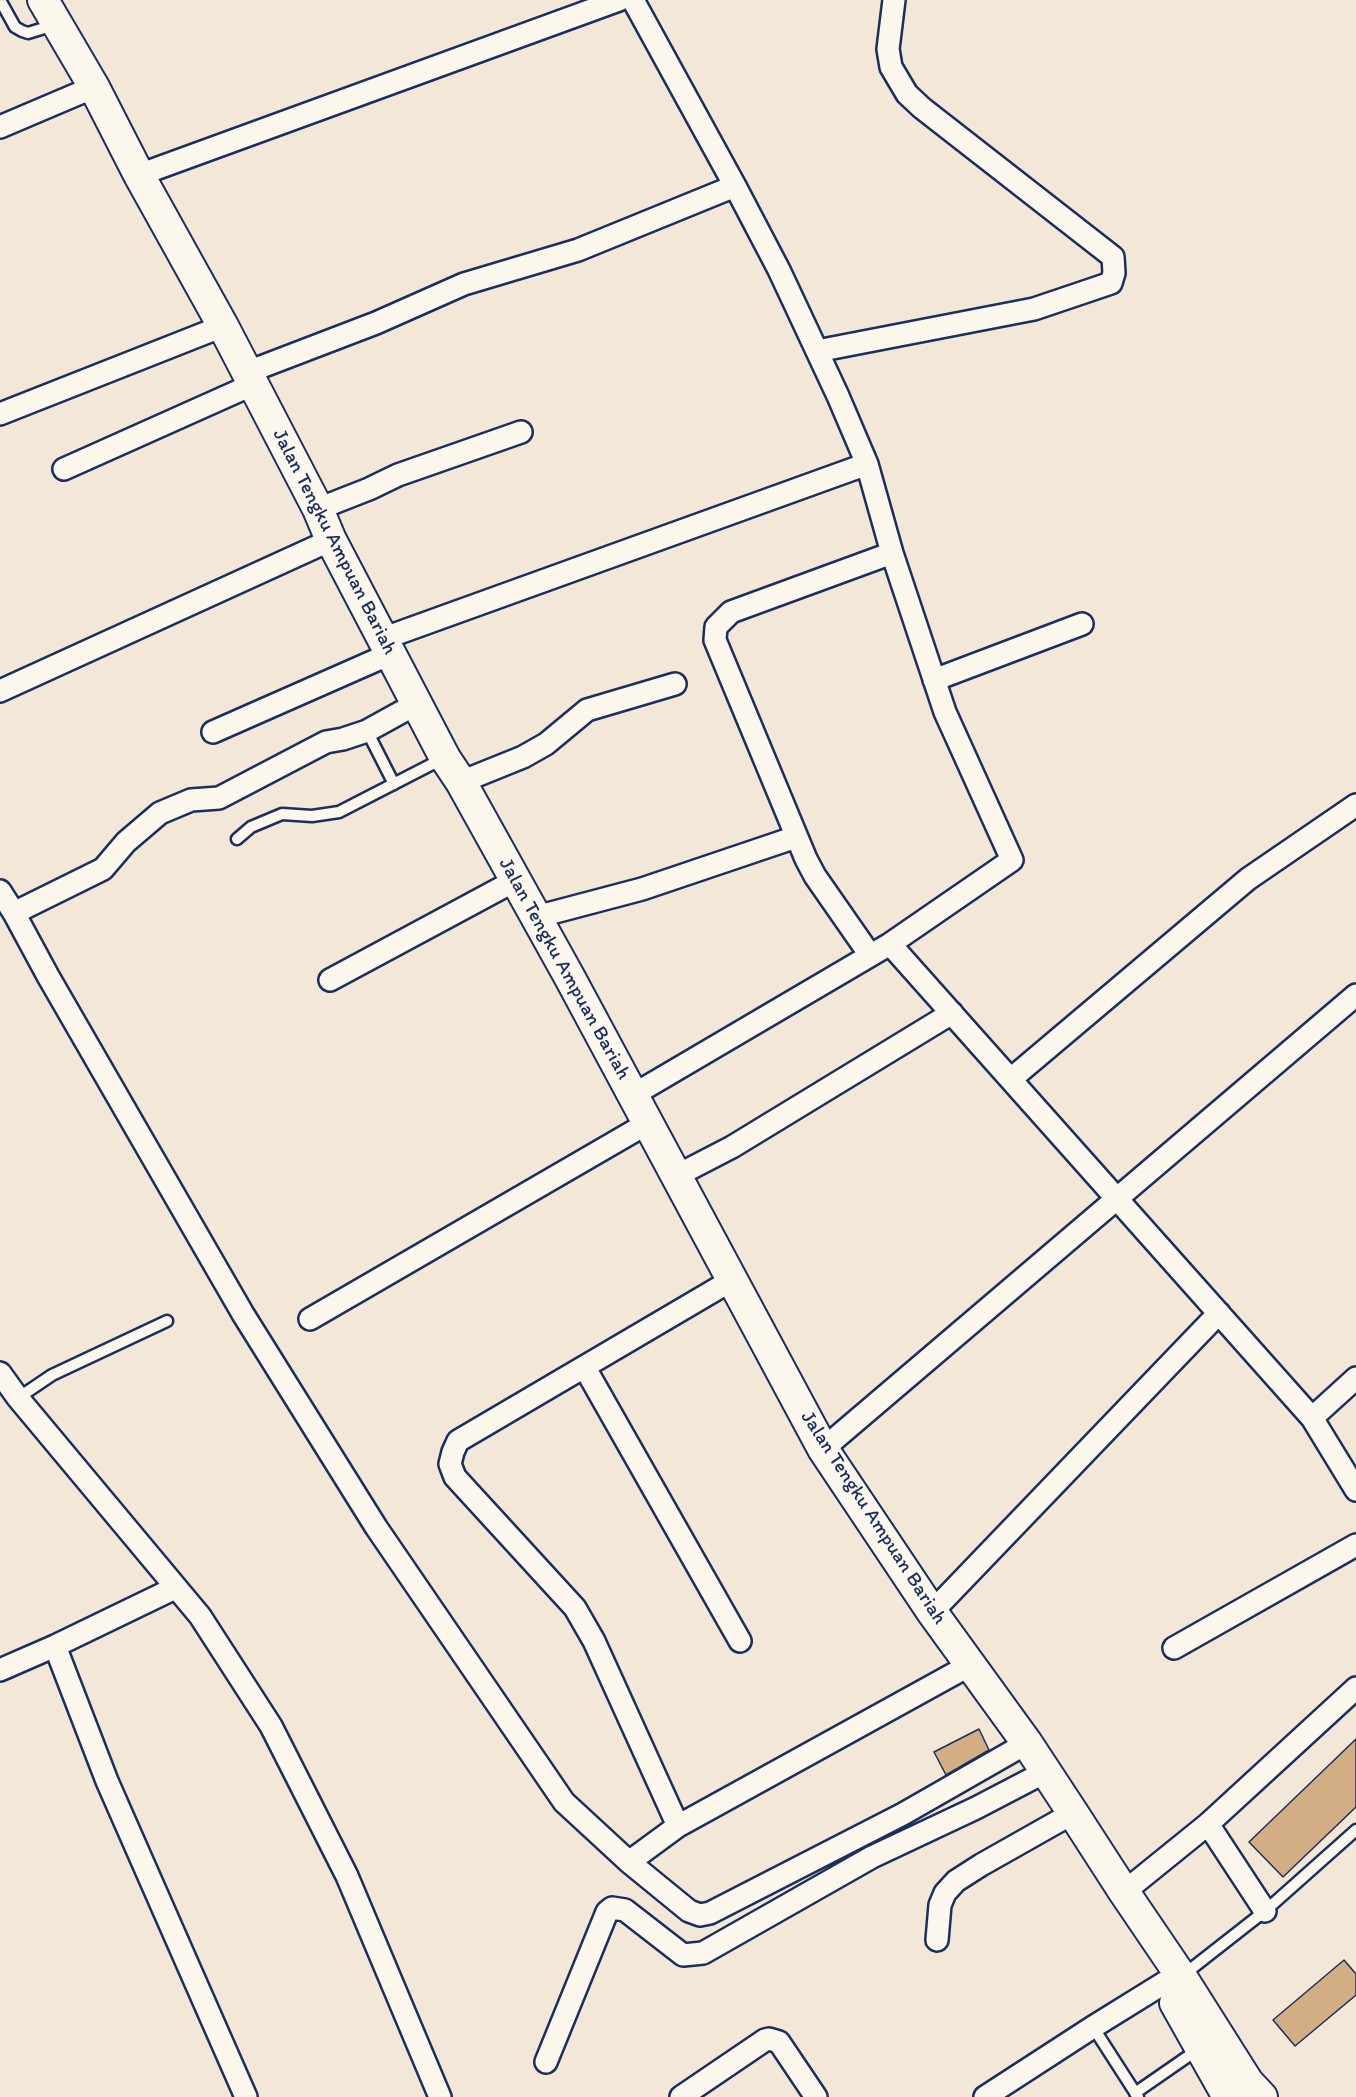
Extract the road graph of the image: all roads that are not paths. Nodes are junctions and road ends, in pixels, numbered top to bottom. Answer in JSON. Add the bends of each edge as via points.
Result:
{"nodes":[{"id":1,"x":0,"y":0,"type":"edge"},
{"id":2,"x":619,"y":0,"type":"edge"},
{"id":3,"x":633,"y":0,"type":"edge"},
{"id":4,"x":894,"y":0,"type":"edge"},
{"id":5,"x":53,"y":8,"type":"edge"},
{"id":6,"x":94,"y":87,"type":"junction"},
{"id":7,"x":0,"y":127,"type":"edge"},
{"id":8,"x":139,"y":175,"type":"junction"},
{"id":9,"x":735,"y":186,"type":"junction"},
{"id":10,"x":223,"y":326,"type":"junction"},
{"id":11,"x":817,"y":351,"type":"junction"},
{"id":12,"x":251,"y":378,"type":"junction"},
{"id":13,"x":0,"y":414,"type":"edge"},
{"id":14,"x":521,"y":432,"type":"dead end"},
{"id":15,"x":867,"y":464,"type":"junction"},
{"id":16,"x":64,"y":469,"type":"dead end"},
{"id":17,"x":318,"y":509,"type":"junction"},
{"id":18,"x":331,"y":540,"type":"junction"},
{"id":19,"x":892,"y":553,"type":"junction"},
{"id":20,"x":1082,"y":624,"type":"dead end"},
{"id":21,"x":386,"y":646,"type":"junction"},
{"id":22,"x":934,"y":680,"type":"junction"},
{"id":23,"x":675,"y":684,"type":"dead end"},
{"id":24,"x":0,"y":691,"type":"edge"},
{"id":25,"x":417,"y":704,"type":"junction"},
{"id":26,"x":213,"y":732,"type":"dead end"},
{"id":27,"x":367,"y":732,"type":"junction"},
{"id":28,"x":445,"y":758,"type":"junction"},
{"id":29,"x":462,"y":782,"type":"junction"},
{"id":30,"x":394,"y":784,"type":"junction"},
{"id":31,"x":1356,"y":805,"type":"edge"},
{"id":32,"x":796,"y":837,"type":"junction"},
{"id":33,"x":237,"y":839,"type":"dead end"},
{"id":34,"x":516,"y":880,"type":"junction"},
{"id":35,"x":0,"y":891,"type":"edge"},
{"id":36,"x":14,"y":913,"type":"junction"},
{"id":37,"x":536,"y":917,"type":"junction"},
{"id":38,"x":890,"y":944,"type":"junction"},
{"id":39,"x":870,"y":956,"type":"junction"},
{"id":40,"x":330,"y":980,"type":"dead end"},
{"id":41,"x":1356,"y":995,"type":"edge"},
{"id":42,"x":952,"y":1013,"type":"junction"},
{"id":43,"x":1011,"y":1079,"type":"junction"},
{"id":44,"x":633,"y":1095,"type":"junction"},
{"id":45,"x":648,"y":1123,"type":"junction"},
{"id":46,"x":676,"y":1176,"type":"junction"},
{"id":47,"x":1117,"y":1199,"type":"junction"},
{"id":48,"x":732,"y":1280,"type":"junction"},
{"id":49,"x":1220,"y":1313,"type":"junction"},
{"id":50,"x":310,"y":1319,"type":"dead end"},
{"id":51,"x":167,"y":1321,"type":"dead end"},
{"id":52,"x":585,"y":1368,"type":"junction"},
{"id":53,"x":0,"y":1373,"type":"edge"},
{"id":54,"x":1356,"y":1378,"type":"edge"},
{"id":55,"x":18,"y":1398,"type":"junction"},
{"id":56,"x":1312,"y":1418,"type":"junction"},
{"id":57,"x":824,"y":1449,"type":"junction"},
{"id":58,"x":1356,"y":1490,"type":"edge"},
{"id":59,"x":1356,"y":1545,"type":"edge"},
{"id":60,"x":176,"y":1588,"type":"junction"},
{"id":61,"x":932,"y":1612,"type":"junction"},
{"id":62,"x":740,"y":1641,"type":"dead end"},
{"id":63,"x":55,"y":1646,"type":"junction"},
{"id":64,"x":1174,"y":1648,"type":"dead end"},
{"id":65,"x":970,"y":1665,"type":"junction"},
{"id":66,"x":0,"y":1670,"type":"edge"},
{"id":67,"x":1356,"y":1688,"type":"edge"},
{"id":68,"x":1027,"y":1743,"type":"junction"},
{"id":69,"x":1045,"y":1772,"type":"junction"},
{"id":70,"x":1073,"y":1813,"type":"junction"},
{"id":71,"x":1208,"y":1824,"type":"junction"},
{"id":72,"x":678,"y":1826,"type":"junction"},
{"id":73,"x":1356,"y":1830,"type":"edge"},
{"id":74,"x":628,"y":1862,"type":"junction"},
{"id":75,"x":786,"y":1874,"type":"junction"},
{"id":76,"x":1130,"y":1901,"type":"junction"},
{"id":77,"x":789,"y":1905,"type":"junction"},
{"id":78,"x":1265,"y":1911,"type":"junction"},
{"id":79,"x":937,"y":1940,"type":"dead end"},
{"id":80,"x":1173,"y":1980,"type":"junction"},
{"id":81,"x":1093,"y":2027,"type":"junction"},
{"id":82,"x":1200,"y":2048,"type":"junction"},
{"id":83,"x":546,"y":2062,"type":"dead end"},
{"id":84,"x":1137,"y":2095,"type":"edge"},
{"id":85,"x":246,"y":2097,"type":"edge"},
{"id":86,"x":440,"y":2097,"type":"edge"},
{"id":87,"x":681,"y":2097,"type":"edge"},
{"id":88,"x":816,"y":2097,"type":"edge"},
{"id":89,"x":985,"y":2097,"type":"edge"},
{"id":90,"x":1228,"y":2097,"type":"edge"},
{"id":91,"x":1262,"y":2097,"type":"edge"}],
"edges":[{"from":1,"to":5,"type":"lane","via":[[15,27],[28,33]]},
{"from":2,"to":8,"type":"street"},
{"from":3,"to":9,"type":"street"},
{"from":4,"to":11,"type":"street","via":[[888,49],[891,67],[907,94],[1113,257],[1114,273],[1111,283],[1034,309]]},
{"from":5,"to":6,"type":"main road","name":"Jalan Tengku Ampuan Bariah"},
{"from":6,"to":7,"type":"street"},
{"from":6,"to":8,"type":"main road","name":"Jalan Tengku Ampuan Bariah"},
{"from":8,"to":10,"type":"main road","name":"Jalan Tengku Ampuan Bariah"},
{"from":9,"to":11,"type":"street"},
{"from":9,"to":12,"type":"street","via":[[578,250],[464,284]]},
{"from":10,"to":12,"type":"main road","name":"Jalan Tengku Ampuan Bariah"},
{"from":10,"to":13,"type":"street"},
{"from":11,"to":15,"type":"street"},
{"from":12,"to":16,"type":"street"},
{"from":12,"to":17,"type":"main road","name":"Jalan Tengku Ampuan Bariah"},
{"from":14,"to":17,"type":"street","via":[[398,475]]},
{"from":15,"to":19,"type":"street"},
{"from":15,"to":21,"type":"street"},
{"from":17,"to":18,"type":"main road","name":"Jalan Tengku Ampuan Bariah"},
{"from":18,"to":21,"type":"main road","name":"Jalan Tengku Ampuan Bariah"},
{"from":18,"to":24,"type":"street"},
{"from":19,"to":22,"type":"street"},
{"from":19,"to":32,"type":"street","via":[[731,612],[716,627],[715,640]]},
{"from":20,"to":22,"type":"street"},
{"from":21,"to":25,"type":"main road","name":"Jalan Tengku Ampuan Bariah"},
{"from":21,"to":26,"type":"street"},
{"from":22,"to":38,"type":"street","via":[[953,732],[1012,860]]},
{"from":23,"to":29,"type":"street","via":[[587,710],[523,757]]},
{"from":25,"to":27,"type":"street"},
{"from":25,"to":28,"type":"main road","name":"Jalan Tengku Ampuan Bariah"},
{"from":27,"to":30,"type":"lane"},
{"from":27,"to":36,"type":"street","via":[[326,742],[219,798],[192,800],[160,813],[126,842],[103,869]]},
{"from":28,"to":29,"type":"main road","name":"Jalan Tengku Ampuan Bariah"},
{"from":28,"to":30,"type":"lane"},
{"from":29,"to":34,"type":"main road","name":"Jalan Tengku Ampuan Bariah"},
{"from":30,"to":33,"type":"lane","via":[[339,812],[312,816],[282,814],[251,827]]},
{"from":31,"to":43,"type":"street","via":[[1248,879]]},
{"from":32,"to":37,"type":"street","via":[[642,889]]},
{"from":32,"to":39,"type":"street","via":[[815,876]]},
{"from":34,"to":37,"type":"main road","name":"Jalan Tengku Ampuan Bariah"},
{"from":34,"to":40,"type":"street"},
{"from":35,"to":36,"type":"street"},
{"from":36,"to":74,"type":"street","via":[[243,1314],[376,1527],[564,1802]]},
{"from":37,"to":44,"type":"main road","name":"Jalan Tengku Ampuan Bariah"},
{"from":38,"to":39,"type":"street"},
{"from":38,"to":42,"type":"street"},
{"from":39,"to":44,"type":"street"},
{"from":41,"to":47,"type":"street"},
{"from":42,"to":43,"type":"street"},
{"from":42,"to":46,"type":"street","via":[[732,1147]]},
{"from":43,"to":47,"type":"street"},
{"from":44,"to":45,"type":"main road","name":"Jalan Tengku Ampuan Bariah"},
{"from":45,"to":46,"type":"main road","name":"Jalan Tengku Ampuan Bariah"},
{"from":45,"to":50,"type":"street"},
{"from":46,"to":48,"type":"main road","name":"Jalan Tengku Ampuan Bariah"},
{"from":47,"to":49,"type":"street"},
{"from":47,"to":57,"type":"street"},
{"from":48,"to":52,"type":"street"},
{"from":48,"to":57,"type":"main road","name":"Jalan Tengku Ampuan Bariah"},
{"from":49,"to":56,"type":"street"},
{"from":49,"to":61,"type":"street"},
{"from":51,"to":55,"type":"lane","via":[[52,1375]]},
{"from":52,"to":62,"type":"street"},
{"from":52,"to":72,"type":"street","via":[[458,1441],[450,1464],[455,1477],[575,1608],[594,1641]]},
{"from":53,"to":55,"type":"street"},
{"from":54,"to":56,"type":"street"},
{"from":55,"to":60,"type":"street"},
{"from":56,"to":58,"type":"street"},
{"from":57,"to":61,"type":"main road","name":"Jalan Tengku Ampuan Bariah"},
{"from":59,"to":64,"type":"street"},
{"from":60,"to":63,"type":"street"},
{"from":60,"to":86,"type":"street","via":[[200,1616],[239,1675],[303,1787],[347,1876]]},
{"from":61,"to":65,"type":"main road","name":"Jalan Tengku Ampuan Bariah"},
{"from":63,"to":66,"type":"street"},
{"from":63,"to":85,"type":"street","via":[[107,1781]]},
{"from":65,"to":68,"type":"main road","name":"Jalan Tengku Ampuan Bariah"},
{"from":65,"to":72,"type":"street"},
{"from":67,"to":71,"type":"street"},
{"from":68,"to":69,"type":"main road","name":"Jalan Tengku Ampuan Bariah"},
{"from":68,"to":75,"type":"street","via":[[903,1814]]},
{"from":69,"to":70,"type":"main road","name":"Jalan Tengku Ampuan Bariah"},
{"from":69,"to":77,"type":"street","via":[[872,1857]]},
{"from":70,"to":76,"type":"main road","name":"Jalan Tengku Ampuan Bariah"},
{"from":70,"to":79,"type":"street","via":[[956,1881],[940,1905]]},
{"from":71,"to":76,"type":"street"},
{"from":71,"to":78,"type":"street"},
{"from":72,"to":74,"type":"street"},
{"from":73,"to":78,"type":"lane"},
{"from":74,"to":75,"type":"street","via":[[689,1911],[700,1915]]},
{"from":75,"to":77,"type":"street"},
{"from":76,"to":80,"type":"main road","name":"Jalan Tengku Ampuan Bariah"},
{"from":77,"to":83,"type":"street","via":[[712,1949],[690,1956],[683,1955],[625,1910],[612,1908],[607,1912]]},
{"from":78,"to":80,"type":"lane"},
{"from":80,"to":81,"type":"street"},
{"from":80,"to":82,"type":"main road","name":"Jalan Tengku Ampuan Bariah"},
{"from":80,"to":91,"type":"main road","name":"Jalan Tengku Ampuan Bariah"},
{"from":81,"to":84,"type":"lane"},
{"from":81,"to":89,"type":"street"},
{"from":82,"to":84,"type":"lane"},
{"from":82,"to":90,"type":"main road","name":"Jalan Tengku Ampuan Bariah"},
{"from":87,"to":88,"type":"street","via":[[769,2039],[778,2042]]}]}
